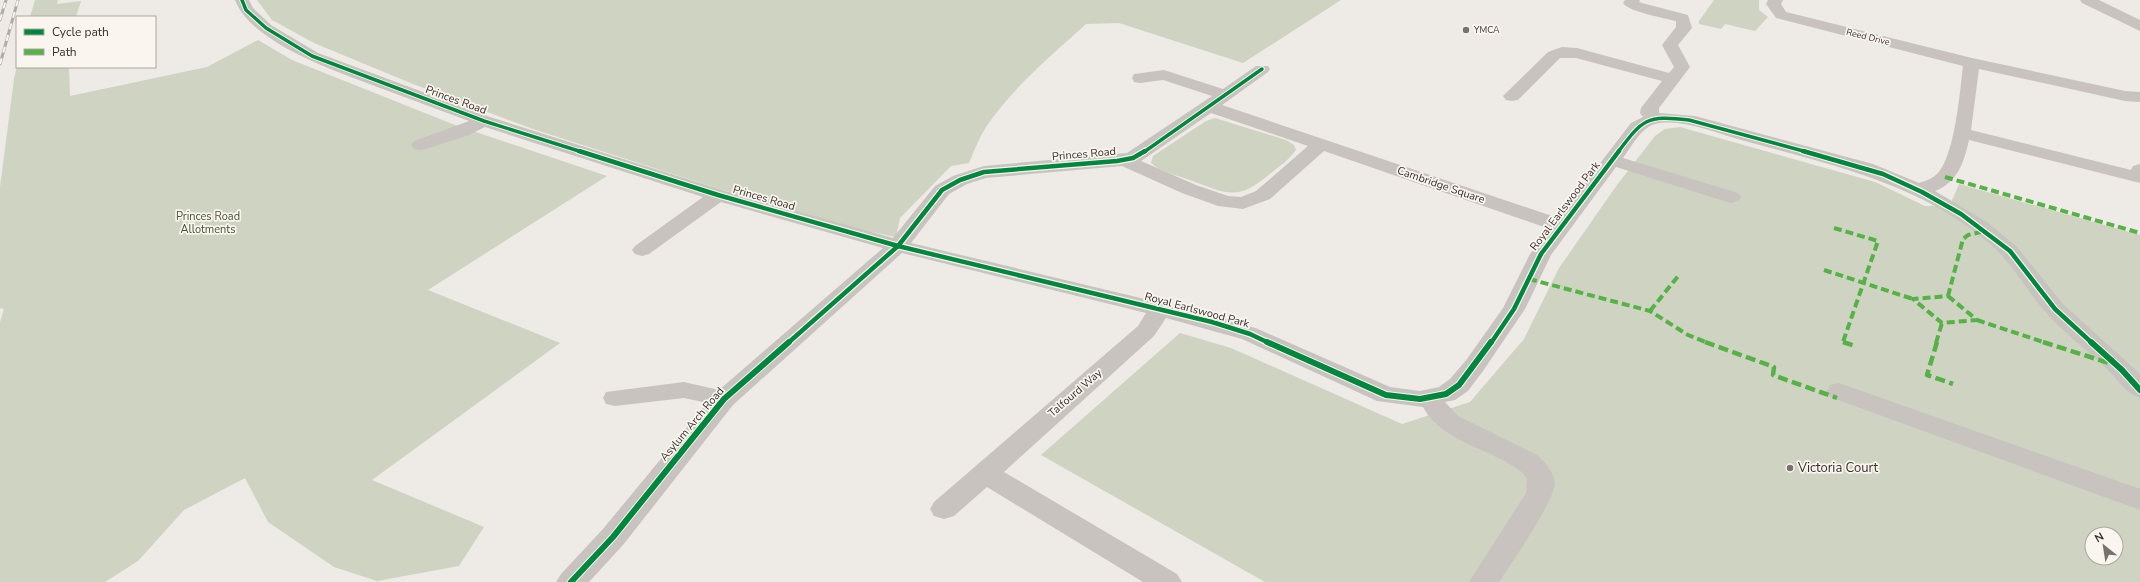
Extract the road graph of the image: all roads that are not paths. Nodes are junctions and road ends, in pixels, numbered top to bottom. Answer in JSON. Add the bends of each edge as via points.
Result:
{"nodes":[{"id":1,"x":242,"y":0,"type":"edge"},
{"id":2,"x":1632,"y":0,"type":"edge"},
{"id":3,"x":1776,"y":0,"type":"edge"},
{"id":4,"x":2087,"y":0,"type":"edge"},
{"id":5,"x":2140,"y":26,"type":"edge"},
{"id":6,"x":1972,"y":63,"type":"junction"},
{"id":7,"x":1262,"y":69,"type":"dead end"},
{"id":8,"x":1140,"y":78,"type":"dead end"},
{"id":9,"x":1673,"y":80,"type":"junction"},
{"id":10,"x":1226,"y":95,"type":"junction"},
{"id":11,"x":1512,"y":96,"type":"dead end"},
{"id":12,"x":2140,"y":97,"type":"edge"},
{"id":13,"x":1211,"y":106,"type":"junction"},
{"id":14,"x":1655,"y":119,"type":"junction"},
{"id":15,"x":484,"y":121,"type":"junction"},
{"id":16,"x":1962,"y":133,"type":"junction"},
{"id":17,"x":1321,"y":144,"type":"junction"},
{"id":18,"x":421,"y":146,"type":"dead end"},
{"id":19,"x":1125,"y":160,"type":"junction"},
{"id":20,"x":1612,"y":160,"type":"junction"},
{"id":21,"x":2140,"y":170,"type":"edge"},
{"id":22,"x":1917,"y":190,"type":"junction"},
{"id":23,"x":718,"y":195,"type":"junction"},
{"id":24,"x":1731,"y":197,"type":"dead end"},
{"id":25,"x":1562,"y":226,"type":"junction"},
{"id":26,"x":898,"y":246,"type":"junction"},
{"id":27,"x":642,"y":250,"type":"dead end"},
{"id":28,"x":1160,"y":309,"type":"junction"},
{"id":29,"x":2140,"y":390,"type":"edge"},
{"id":30,"x":1839,"y":391,"type":"dead end"},
{"id":31,"x":615,"y":398,"type":"dead end"},
{"id":32,"x":724,"y":399,"type":"junction"},
{"id":33,"x":1431,"y":399,"type":"junction"},
{"id":34,"x":985,"y":473,"type":"junction"},
{"id":35,"x":2140,"y":500,"type":"edge"},
{"id":36,"x":944,"y":509,"type":"dead end"},
{"id":37,"x":570,"y":582,"type":"edge"},
{"id":38,"x":1167,"y":582,"type":"edge"},
{"id":39,"x":1484,"y":582,"type":"edge"}],
"edges":[{"from":1,"to":15,"type":"street","name":"Princes Road","via":[[246,10],[266,28],[312,56]]},
{"from":2,"to":9,"type":"street","via":[[1630,3],[1637,6],[1683,18],[1683,30],[1670,45],[1682,64]]},
{"from":3,"to":6,"type":"street","name":"Reed Drive","via":[[1773,4],[1781,15]]},
{"from":4,"to":5,"type":"street"},
{"from":6,"to":12,"type":"street","name":"Reed Drive"},
{"from":6,"to":16,"type":"street"},
{"from":7,"to":10,"type":"street","name":"Princes Road"},
{"from":8,"to":10,"type":"street","via":[[1164,75]]},
{"from":9,"to":11,"type":"street","via":[[1577,53],[1562,52],[1554,55]]},
{"from":9,"to":14,"type":"street","via":[[1650,108],[1649,114]]},
{"from":10,"to":13,"type":"street","name":"Princes Road"},
{"from":13,"to":17,"type":"street","name":"Cambridge Square"},
{"from":13,"to":19,"type":"street","name":"Princes Road","via":[[1144,152]]},
{"from":14,"to":20,"type":"street","name":"Royal Earlswood Park","via":[[1637,127]]},
{"from":14,"to":22,"type":"street","name":"Royal Earlswood Park","via":[[1675,118],[1702,123],[1866,168],[1893,177]]},
{"from":15,"to":18,"type":"street"},
{"from":15,"to":23,"type":"street","name":"Princes Road"},
{"from":16,"to":21,"type":"street","via":[[2139,178]]},
{"from":16,"to":22,"type":"street","via":[[1952,167],[1946,177]]},
{"from":17,"to":19,"type":"street","via":[[1263,195],[1243,204],[1231,203],[1196,191]]},
{"from":17,"to":25,"type":"street","name":"Cambridge Square"},
{"from":19,"to":26,"type":"street","name":"Princes Road","via":[[994,170],[972,175],[950,185],[936,197]]},
{"from":20,"to":24,"type":"street"},
{"from":20,"to":25,"type":"street","name":"Royal Earlswood Park"},
{"from":22,"to":29,"type":"street","name":"Royal Earlswood Park","via":[[2004,245],[2059,313],[2121,367]]},
{"from":23,"to":26,"type":"street","name":"Princes Road"},
{"from":23,"to":27,"type":"street"},
{"from":25,"to":33,"type":"street","name":"Royal Earlswood Park","via":[[1534,265],[1514,310],[1475,365],[1452,390]]},
{"from":26,"to":28,"type":"street","name":"Royal Earlswood Park"},
{"from":26,"to":32,"type":"street","name":"Asylum Arch Road"},
{"from":28,"to":33,"type":"street","name":"Royal Earlswood Park","via":[[1250,334],[1386,394],[1408,399]]},
{"from":28,"to":34,"type":"street","name":"Talfourd Way","via":[[1146,331]]},
{"from":30,"to":35,"type":"street"},
{"from":31,"to":32,"type":"street","via":[[684,390]]},
{"from":32,"to":37,"type":"street","name":"Asylum Arch Road","via":[[613,537]]},
{"from":33,"to":39,"type":"street","via":[[1448,422],[1522,459],[1533,466],[1540,477],[1542,485],[1538,496]]},
{"from":34,"to":36,"type":"street","name":"Talfourd Way"},
{"from":34,"to":38,"type":"street"}]}
